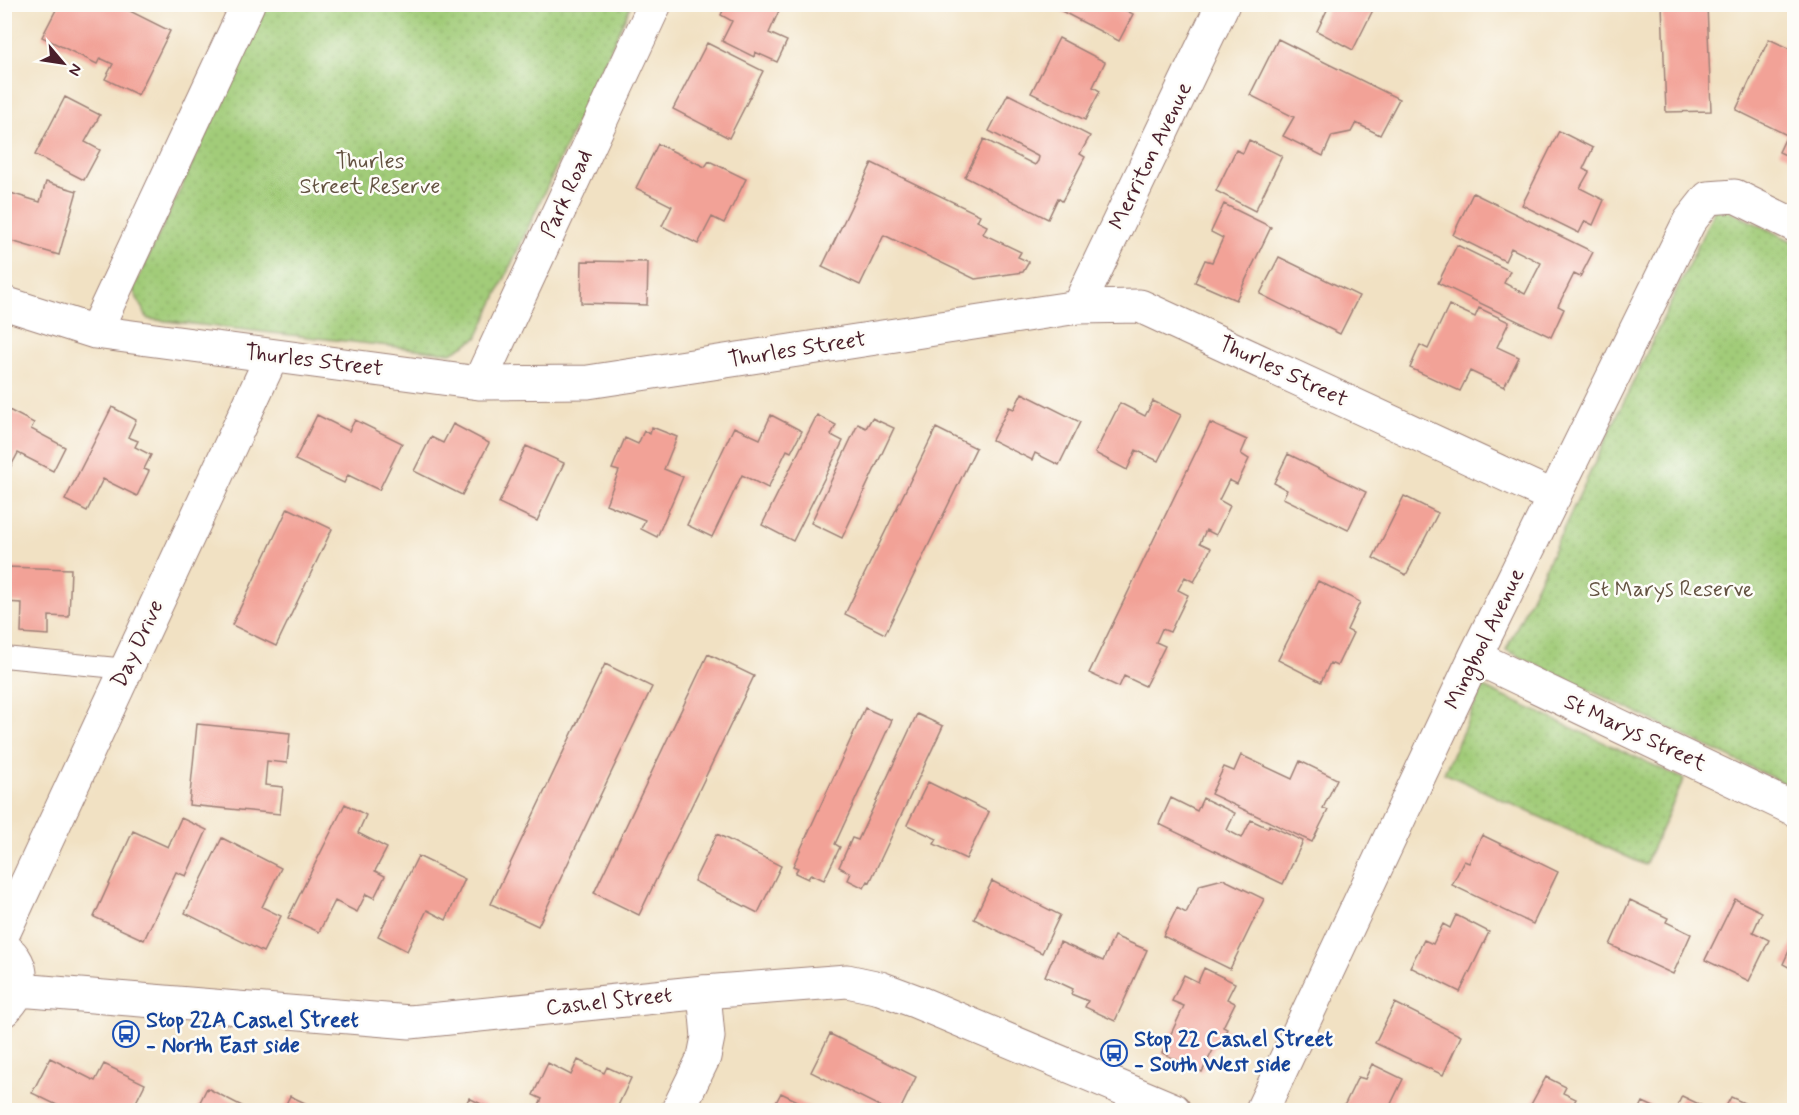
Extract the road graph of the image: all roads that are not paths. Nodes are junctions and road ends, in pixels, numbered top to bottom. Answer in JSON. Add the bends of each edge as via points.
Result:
{"nodes":[{"id":1,"x":248,"y":4,"type":"edge"},
{"id":2,"x":655,"y":4,"type":"edge"},
{"id":3,"x":1223,"y":4,"type":"edge"},
{"id":4,"x":1794,"y":225,"type":"edge"},
{"id":5,"x":4,"y":303,"type":"edge"},
{"id":6,"x":1078,"y":307,"type":"junction"},
{"id":7,"x":95,"y":332,"type":"junction"},
{"id":8,"x":272,"y":356,"type":"junction"},
{"id":9,"x":479,"y":383,"type":"junction"},
{"id":10,"x":1554,"y":497,"type":"junction"},
{"id":11,"x":4,"y":657,"type":"edge"},
{"id":12,"x":1475,"y":657,"type":"junction"},
{"id":13,"x":127,"y":669,"type":"junction"},
{"id":14,"x":1794,"y":809,"type":"edge"},
{"id":15,"x":4,"y":932,"type":"edge"},
{"id":16,"x":4,"y":948,"type":"edge"},
{"id":17,"x":704,"y":992,"type":"junction"},
{"id":18,"x":12,"y":1000,"type":"edge"},
{"id":19,"x":678,"y":1110,"type":"edge"},
{"id":20,"x":1174,"y":1110,"type":"edge"},
{"id":21,"x":1262,"y":1110,"type":"edge"}],
"edges":[{"from":1,"to":7,"type":"street"},
{"from":2,"to":9,"type":"street","name":"Park Road"},
{"from":3,"to":6,"type":"street","name":"Merriton Avenue"},
{"from":4,"to":10,"type":"street","name":"Mingbool Avenue","via":[[1735,196],[1708,198],[1689,222]]},
{"from":5,"to":7,"type":"street","name":"Thurles Street"},
{"from":6,"to":9,"type":"street","name":"Thurles Street","via":[[588,382]]},
{"from":6,"to":10,"type":"street","name":"Thurles Street","via":[[1140,306]]},
{"from":7,"to":8,"type":"street","name":"Thurles Street"},
{"from":8,"to":9,"type":"street","name":"Thurles Street"},
{"from":8,"to":13,"type":"street","name":"Day Drive"},
{"from":10,"to":12,"type":"street","name":"Mingbool Avenue"},
{"from":11,"to":13,"type":"lane"},
{"from":12,"to":14,"type":"street","name":"St Marys Street"},
{"from":12,"to":21,"type":"street","name":"Mingbool Avenue"},
{"from":13,"to":15,"type":"street","name":"Day Drive"},
{"from":16,"to":18,"type":"street","via":[[21,974]]},
{"from":17,"to":18,"type":"street","name":"Cashel Street","via":[[410,1022]]},
{"from":17,"to":19,"type":"street","via":[[708,1037],[704,1057]]},
{"from":17,"to":20,"type":"street","name":"Cashel Street","via":[[847,981],[880,988]]}]}
